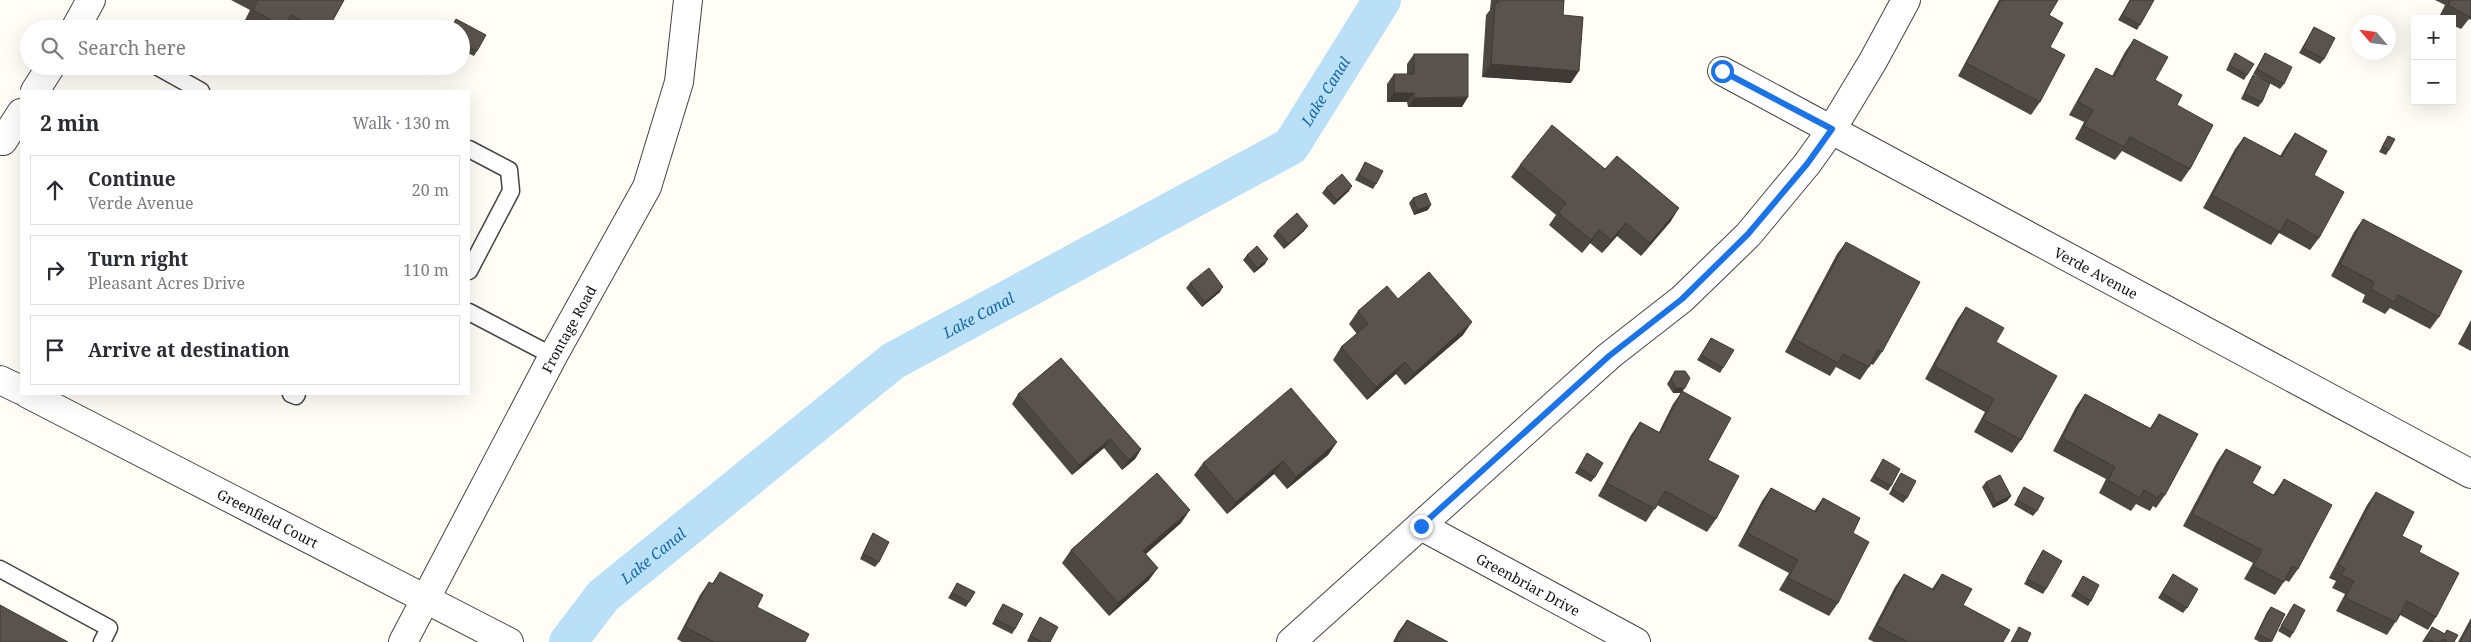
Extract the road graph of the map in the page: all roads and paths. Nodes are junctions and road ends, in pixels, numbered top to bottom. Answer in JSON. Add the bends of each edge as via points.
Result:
{"nodes":[{"id":1,"x":91,"y":0,"type":"edge"},
{"id":2,"x":688,"y":0,"type":"edge"},
{"id":3,"x":1906,"y":0,"type":"edge"},
{"id":4,"x":83,"y":20,"type":"edge"},
{"id":5,"x":1722,"y":71,"type":"dead end"},
{"id":6,"x":45,"y":75,"type":"edge"},
{"id":7,"x":173,"y":75,"type":"edge"},
{"id":8,"x":36,"y":90,"type":"edge"},
{"id":9,"x":200,"y":90,"type":"edge"},
{"id":10,"x":20,"y":115,"type":"edge"},
{"id":11,"x":1832,"y":129,"type":"junction"},
{"id":12,"x":4,"y":141,"type":"dead end"},
{"id":13,"x":470,"y":150,"type":"edge"},
{"id":14,"x":470,"y":269,"type":"edge"},
{"id":15,"x":470,"y":313,"type":"edge"},
{"id":16,"x":553,"y":356,"type":"junction"},
{"id":17,"x":0,"y":380,"type":"edge"},
{"id":18,"x":20,"y":390,"type":"edge"},
{"id":19,"x":30,"y":395,"type":"edge"},
{"id":20,"x":2471,"y":474,"type":"edge"},
{"id":21,"x":1421,"y":526,"type":"junction"},
{"id":22,"x":0,"y":569,"type":"edge"},
{"id":23,"x":426,"y":601,"type":"junction"},
{"id":24,"x":102,"y":642,"type":"edge"},
{"id":25,"x":403,"y":642,"type":"edge"},
{"id":26,"x":509,"y":642,"type":"edge"},
{"id":27,"x":1291,"y":642,"type":"edge"},
{"id":28,"x":1636,"y":642,"type":"edge"}],
"edges":[{"from":1,"to":4,"type":"street"},
{"from":2,"to":16,"type":"street","name":"Frontage Road","via":[[679,82],[647,187]]},
{"from":3,"to":11,"type":"street"},
{"from":5,"to":11,"type":"street","name":"Verde Avenue"},
{"from":6,"to":8,"type":"street"},
{"from":7,"to":9,"type":"lane"},
{"from":10,"to":12,"type":"street"},
{"from":11,"to":20,"type":"street","name":"Verde Avenue"},
{"from":11,"to":21,"type":"street","via":[[1748,234],[1689,293],[1609,356]]},
{"from":13,"to":14,"type":"lane","via":[[509,170],[511,191]]},
{"from":15,"to":16,"type":"lane"},
{"from":16,"to":23,"type":"street","name":"Frontage Road"},
{"from":17,"to":18,"type":"street"},
{"from":19,"to":23,"type":"street","name":"Greenfield Court"},
{"from":21,"to":27,"type":"street"},
{"from":21,"to":28,"type":"street","name":"Greenbriar Drive"},
{"from":22,"to":24,"type":"lane","via":[[109,628]]},
{"from":23,"to":25,"type":"street","name":"Frontage Road"},
{"from":23,"to":26,"type":"street","name":"Greenfield Court"}]}
